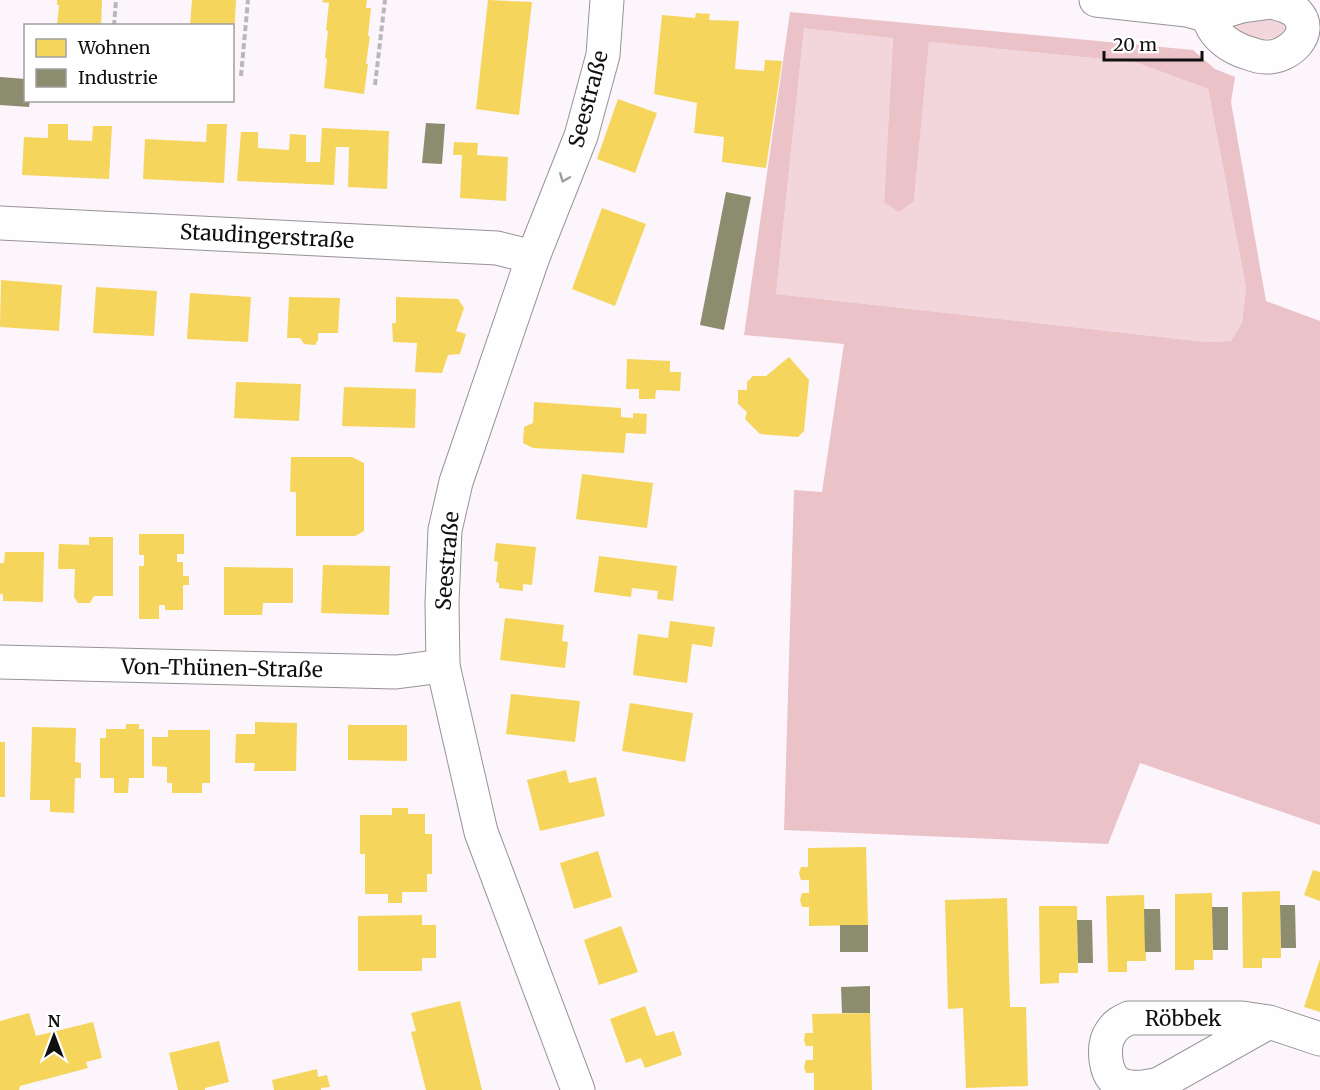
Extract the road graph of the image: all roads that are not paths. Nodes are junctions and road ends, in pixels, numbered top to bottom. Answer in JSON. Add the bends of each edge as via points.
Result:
{"nodes":[{"id":1,"x":608,"y":0,"type":"edge"},
{"id":2,"x":1096,"y":0,"type":"edge"},
{"id":3,"x":1303,"y":8,"type":"edge"},
{"id":4,"x":1208,"y":16,"type":"junction"},
{"id":5,"x":0,"y":223,"type":"edge"},
{"id":6,"x":533,"y":256,"type":"junction"},
{"id":7,"x":0,"y":662,"type":"edge"},
{"id":8,"x":443,"y":666,"type":"junction"},
{"id":9,"x":1269,"y":1022,"type":"dead end"},
{"id":10,"x":1320,"y":1039,"type":"edge"},
{"id":11,"x":578,"y":1090,"type":"edge"}],
"edges":[{"from":1,"to":6,"type":"street","name":"Seestraße","one_way":true,"via":[[603,55],[581,136]]},
{"from":2,"to":4,"type":"street"},
{"from":3,"to":4,"type":"street","via":[[1271,2]]},
{"from":3,"to":4,"type":"street","via":[[1300,39],[1287,52],[1276,56],[1264,57],[1233,47],[1212,28]]},
{"from":5,"to":6,"type":"street","name":"Staudingerstraße","via":[[497,248]]},
{"from":6,"to":8,"type":"street","name":"Seestraße","via":[[456,482],[445,530]]},
{"from":7,"to":8,"type":"street","name":"Von-Thünen-Straße","via":[[396,672]]},
{"from":8,"to":11,"type":"street","name":"Seestraße","via":[[481,832]]},
{"from":9,"to":10,"type":"street"}]}
